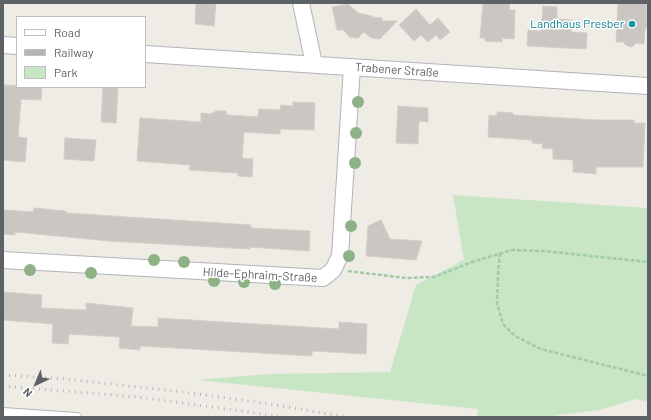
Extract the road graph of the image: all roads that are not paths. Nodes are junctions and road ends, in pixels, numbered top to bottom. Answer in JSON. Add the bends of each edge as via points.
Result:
{"nodes":[{"id":1,"x":300,"y":3,"type":"edge"},
{"id":2,"x":3,"y":45,"type":"edge"},
{"id":3,"x":16,"y":46,"type":"edge"},
{"id":4,"x":146,"y":54,"type":"edge"},
{"id":5,"x":314,"y":64,"type":"junction"},
{"id":6,"x":352,"y":67,"type":"junction"},
{"id":7,"x":648,"y":86,"type":"edge"},
{"id":8,"x":3,"y":260,"type":"edge"},
{"id":9,"x":3,"y":412,"type":"edge"},
{"id":10,"x":77,"y":417,"type":"edge"}],
"edges":[{"from":1,"to":5,"type":"street"},
{"from":2,"to":3,"type":"street"},
{"from":4,"to":5,"type":"street","name":"Trabener Straße"},
{"from":5,"to":6,"type":"street","name":"Trabener Straße"},
{"from":6,"to":7,"type":"street","name":"Trabener Straße"},
{"from":6,"to":8,"type":"street","name":"Hilde-Ephraim-Straße","via":[[340,256],[333,270],[323,278]]},
{"from":9,"to":10,"type":"lane"}]}
